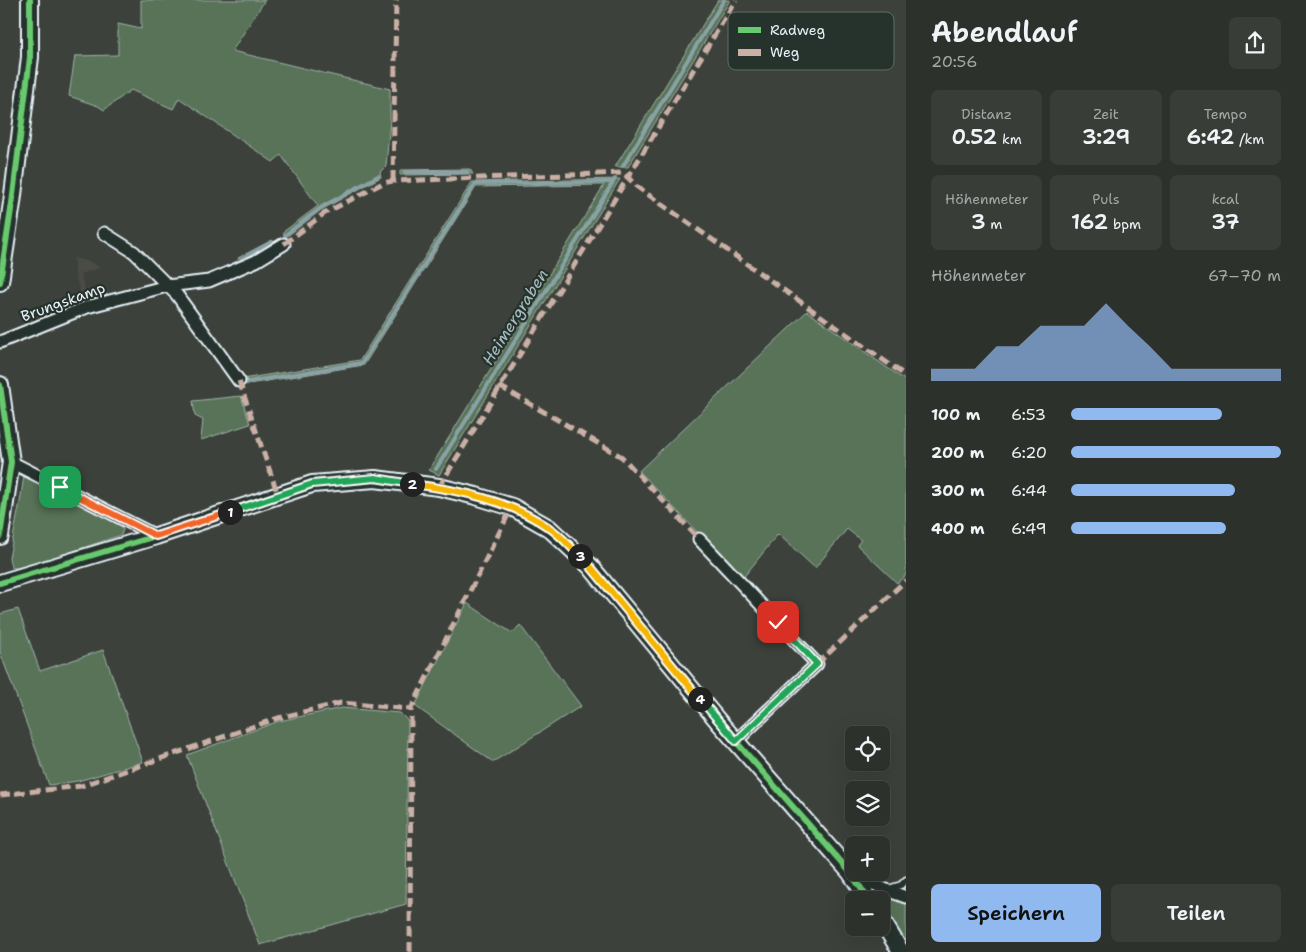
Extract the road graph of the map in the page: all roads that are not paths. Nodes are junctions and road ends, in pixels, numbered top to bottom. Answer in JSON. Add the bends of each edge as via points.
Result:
{"nodes":[{"id":1,"x":30,"y":0,"type":"edge"},
{"id":2,"x":104,"y":233,"type":"dead end"},
{"id":3,"x":284,"y":244,"type":"dead end"},
{"id":4,"x":0,"y":282,"type":"edge"},
{"id":5,"x":167,"y":286,"type":"junction"},
{"id":6,"x":0,"y":342,"type":"edge"},
{"id":7,"x":239,"y":381,"type":"dead end"},
{"id":8,"x":0,"y":385,"type":"edge"},
{"id":9,"x":12,"y":462,"type":"junction"},
{"id":10,"x":0,"y":536,"type":"edge"},
{"id":11,"x":156,"y":536,"type":"junction"},
{"id":12,"x":699,"y":538,"type":"dead end"},
{"id":13,"x":0,"y":583,"type":"edge"},
{"id":14,"x":736,"y":741,"type":"junction"},
{"id":15,"x":845,"y":866,"type":"edge"},
{"id":16,"x":906,"y":880,"type":"edge"},
{"id":17,"x":868,"y":881,"type":"edge"},
{"id":18,"x":886,"y":890,"type":"junction"},
{"id":19,"x":906,"y":897,"type":"edge"},
{"id":20,"x":890,"y":934,"type":"edge"},
{"id":21,"x":901,"y":952,"type":"edge"}],
"edges":[{"from":1,"to":4,"type":"street","via":[[30,57]]},
{"from":2,"to":5,"type":"street","via":[[134,252]]},
{"from":3,"to":5,"type":"street","name":"Brungskamp","via":[[256,261],[209,281]]},
{"from":5,"to":6,"type":"street","name":"Brungskamp","via":[[87,306]]},
{"from":5,"to":7,"type":"street","via":[[177,295]]},
{"from":8,"to":9,"type":"street"},
{"from":9,"to":10,"type":"street"},
{"from":9,"to":11,"type":"street"},
{"from":11,"to":13,"type":"street"},
{"from":11,"to":14,"type":"street","via":[[312,484],[375,478],[439,487],[512,508],[549,528],[590,566]]},
{"from":12,"to":14,"type":"street","via":[[817,664]]},
{"from":14,"to":15,"type":"street"},
{"from":16,"to":18,"type":"lane"},
{"from":17,"to":18,"type":"street"},
{"from":18,"to":19,"type":"street"},
{"from":20,"to":21,"type":"street"}]}
